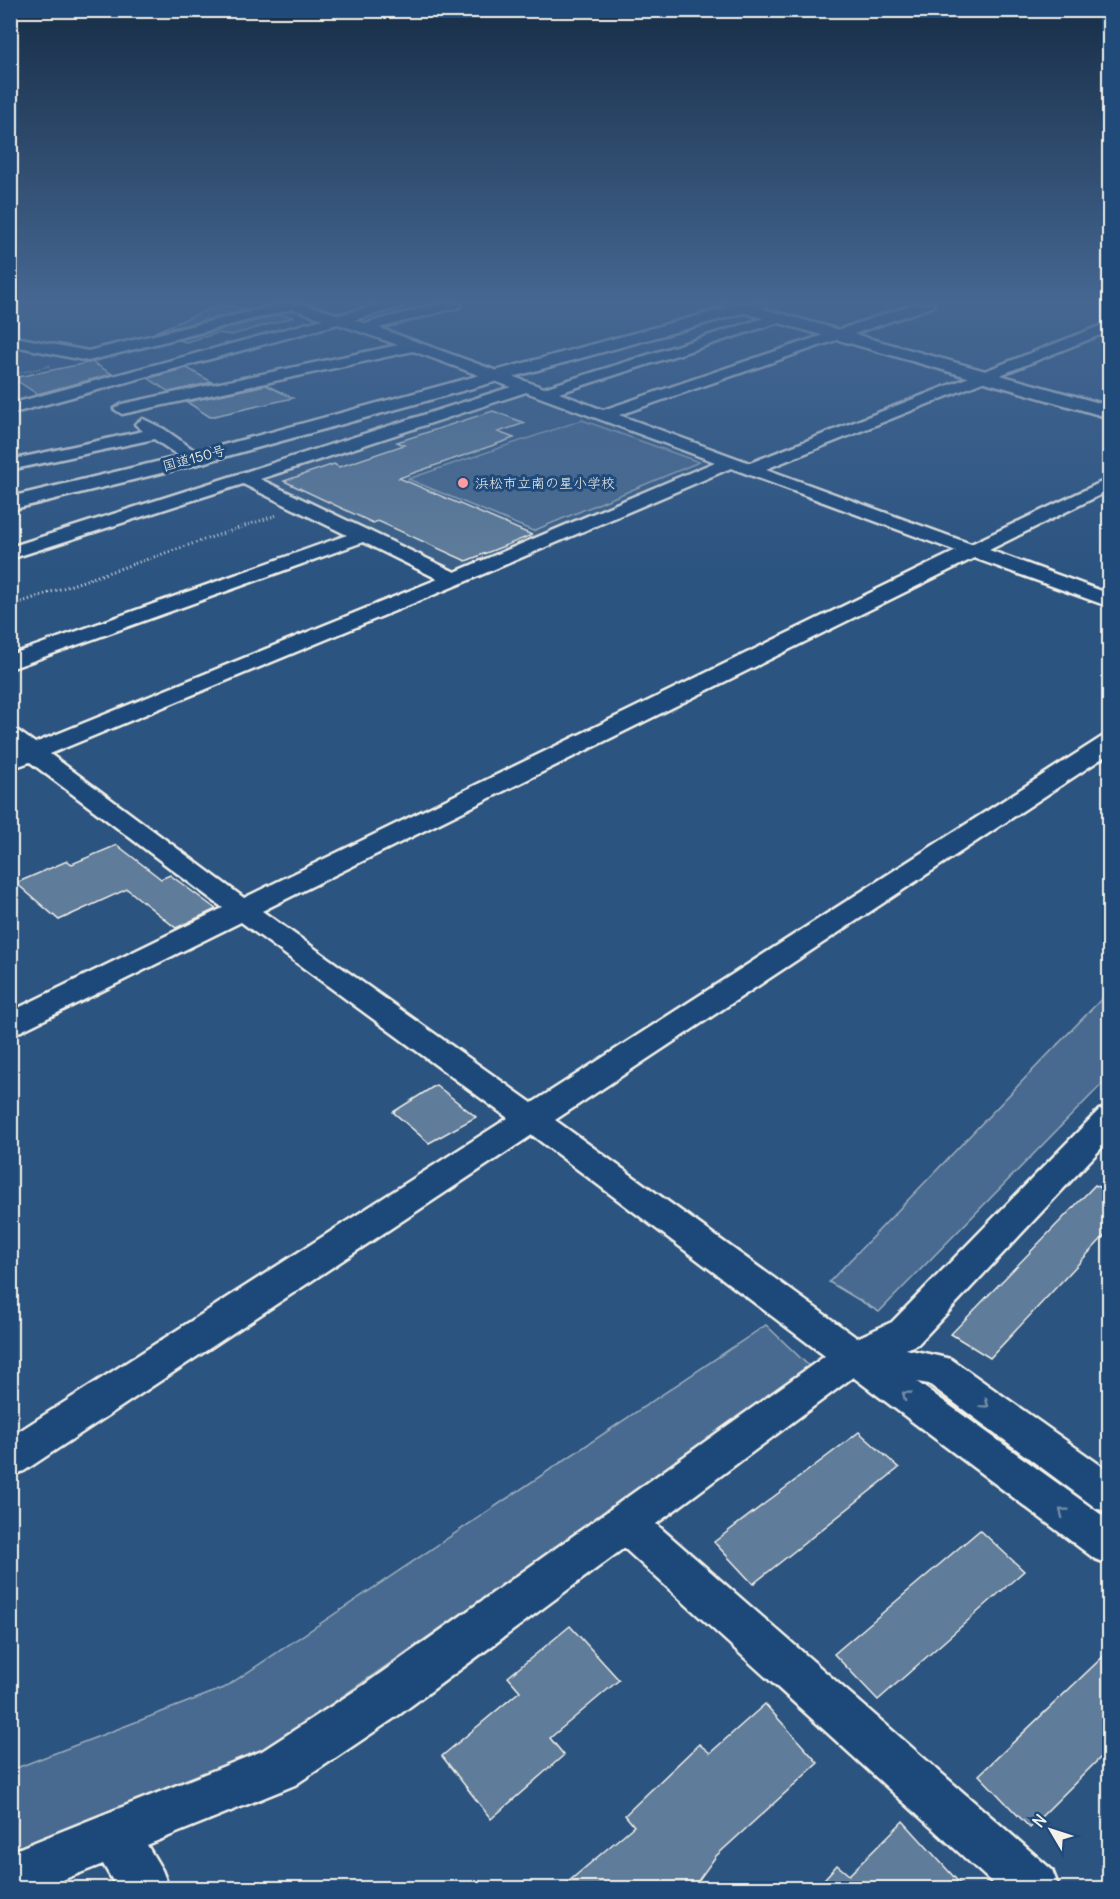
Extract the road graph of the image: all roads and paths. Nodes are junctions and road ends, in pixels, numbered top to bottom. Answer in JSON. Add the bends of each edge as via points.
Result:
{"nodes":[{"id":1,"x":70,"y":393,"type":"edge"},
{"id":2,"x":97,"y":393,"type":"edge"},
{"id":3,"x":198,"y":393,"type":"edge"},
{"id":4,"x":435,"y":393,"type":"edge"},
{"id":5,"x":528,"y":393,"type":"edge"},
{"id":6,"x":537,"y":393,"type":"edge"},
{"id":7,"x":669,"y":393,"type":"edge"},
{"id":8,"x":942,"y":393,"type":"edge"},
{"id":9,"x":1042,"y":393,"type":"edge"},
{"id":10,"x":122,"y":409,"type":"junction"},
{"id":11,"x":10,"y":410,"type":"edge"},
{"id":12,"x":1110,"y":412,"type":"edge"},
{"id":13,"x":601,"y":416,"type":"junction"},
{"id":14,"x":158,"y":434,"type":"junction"},
{"id":15,"x":195,"y":459,"type":"junction"},
{"id":16,"x":729,"y":463,"type":"junction"},
{"id":17,"x":10,"y":465,"type":"edge"},
{"id":18,"x":751,"y":469,"type":"junction"},
{"id":19,"x":246,"y":479,"type":"junction"},
{"id":20,"x":1110,"y":483,"type":"edge"},
{"id":21,"x":10,"y":504,"type":"edge"},
{"id":22,"x":303,"y":506,"type":"junction"},
{"id":23,"x":364,"y":535,"type":"junction"},
{"id":24,"x":971,"y":551,"type":"junction"},
{"id":25,"x":10,"y":554,"type":"edge"},
{"id":26,"x":455,"y":579,"type":"junction"},
{"id":27,"x":1110,"y":601,"type":"edge"},
{"id":28,"x":10,"y":606,"type":"edge"},
{"id":29,"x":10,"y":663,"type":"edge"},
{"id":30,"x":10,"y":736,"type":"edge"},
{"id":31,"x":1110,"y":742,"type":"edge"},
{"id":32,"x":21,"y":757,"type":"edge"},
{"id":33,"x":243,"y":910,"type":"junction"},
{"id":34,"x":10,"y":1024,"type":"edge"},
{"id":35,"x":1110,"y":1118,"type":"edge"},
{"id":36,"x":532,"y":1119,"type":"junction"},
{"id":37,"x":854,"y":1356,"type":"junction"},
{"id":38,"x":10,"y":1459,"type":"edge"},
{"id":39,"x":1110,"y":1495,"type":"edge"},
{"id":40,"x":625,"y":1522,"type":"junction"},
{"id":41,"x":1110,"y":1546,"type":"edge"},
{"id":42,"x":114,"y":1836,"type":"junction"},
{"id":43,"x":10,"y":1877,"type":"edge"},
{"id":44,"x":144,"y":1888,"type":"edge"},
{"id":45,"x":1034,"y":1888,"type":"edge"}],
"edges":[{"from":1,"to":11,"type":"street"},
{"from":2,"to":10,"type":"street"},
{"from":3,"to":10,"type":"street"},
{"from":4,"to":15,"type":"main road","name":"国道150号"},
{"from":5,"to":19,"type":"street"},
{"from":6,"to":13,"type":"street"},
{"from":7,"to":13,"type":"street"},
{"from":8,"to":18,"type":"street"},
{"from":9,"to":12,"type":"main road"},
{"from":10,"to":14,"type":"street"},
{"from":13,"to":16,"type":"street"},
{"from":14,"to":15,"type":"street"},
{"from":14,"to":17,"type":"street"},
{"from":15,"to":21,"type":"main road","name":"国道150号"},
{"from":16,"to":18,"type":"street"},
{"from":16,"to":26,"type":"street"},
{"from":18,"to":24,"type":"street"},
{"from":19,"to":22,"type":"street"},
{"from":19,"to":25,"type":"street"},
{"from":20,"to":24,"type":"street"},
{"from":22,"to":23,"type":"street"},
{"from":22,"to":28,"type":"path"},
{"from":23,"to":26,"type":"street"},
{"from":23,"to":29,"type":"street"},
{"from":24,"to":27,"type":"street"},
{"from":24,"to":33,"type":"street"},
{"from":26,"to":32,"type":"street"},
{"from":30,"to":32,"type":"street"},
{"from":31,"to":36,"type":"street"},
{"from":32,"to":33,"type":"street"},
{"from":33,"to":34,"type":"street"},
{"from":33,"to":36,"type":"street"},
{"from":35,"to":37,"type":"street","via":[[906,1333]]},
{"from":36,"to":37,"type":"street"},
{"from":36,"to":38,"type":"street"},
{"from":37,"to":39,"type":"street","one_way":true,"via":[[938,1371]]},
{"from":37,"to":40,"type":"street"},
{"from":41,"to":37,"type":"street","one_way":true},
{"from":40,"to":42,"type":"street","via":[[380,1701],[278,1768]]},
{"from":40,"to":45,"type":"street"},
{"from":42,"to":43,"type":"street"},
{"from":42,"to":44,"type":"street"}]}
